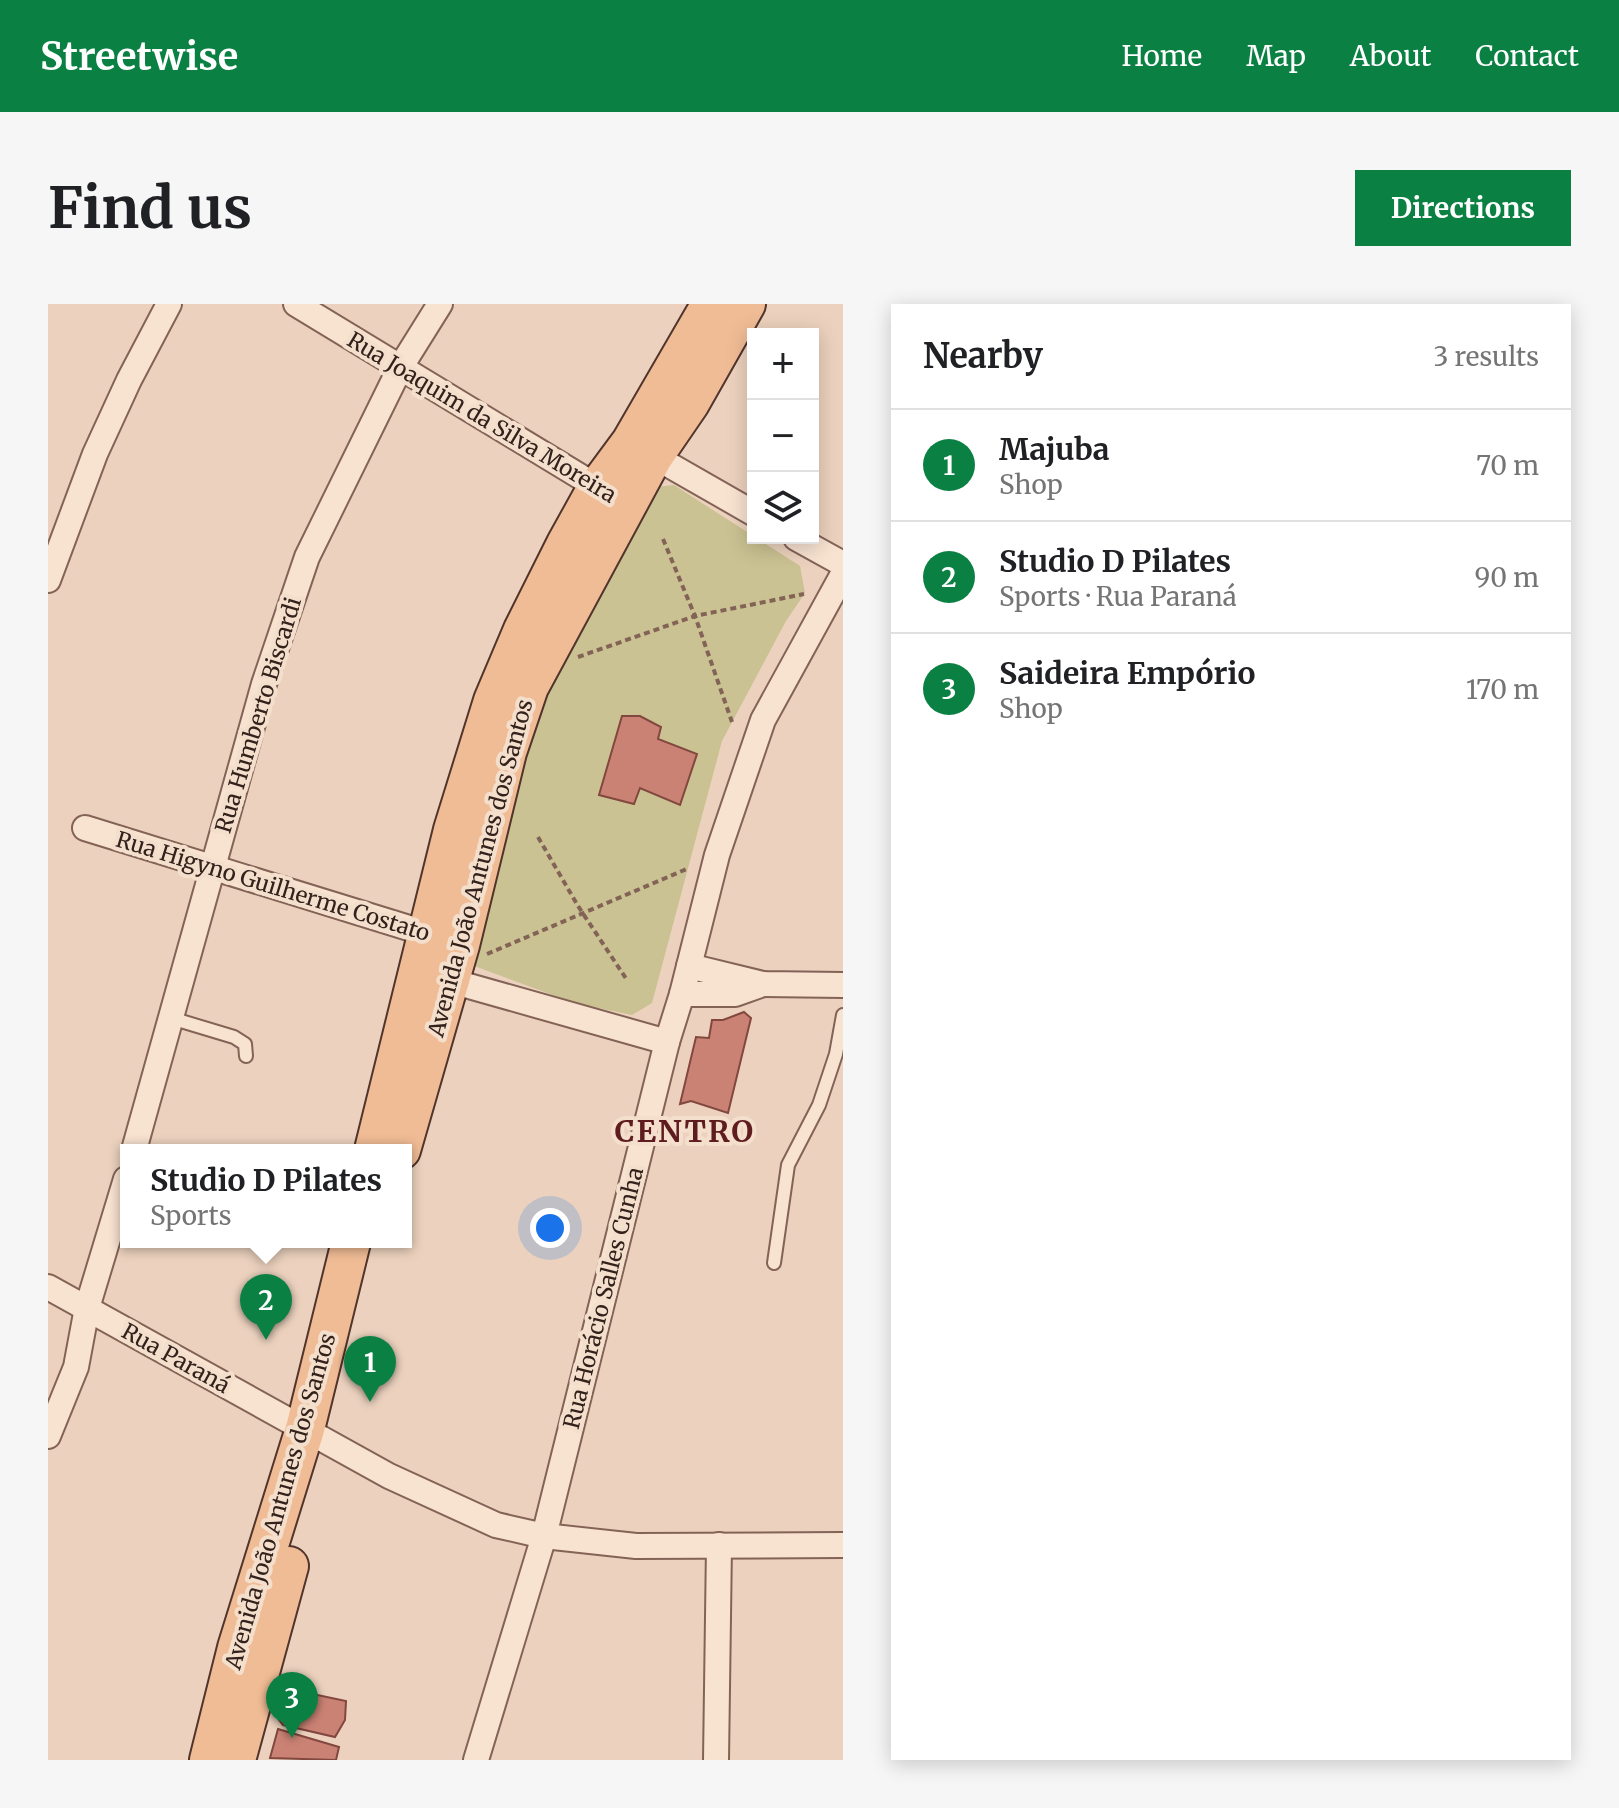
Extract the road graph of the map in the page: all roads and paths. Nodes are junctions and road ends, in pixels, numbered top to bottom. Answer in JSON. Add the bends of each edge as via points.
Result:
{"nodes":[{"id":1,"x":169,"y":304,"type":"edge"},
{"id":2,"x":296,"y":304,"type":"edge"},
{"id":3,"x":440,"y":304,"type":"edge"},
{"id":4,"x":711,"y":304,"type":"edge"},
{"id":5,"x":746,"y":304,"type":"edge"},
{"id":6,"x":400,"y":368,"type":"junction"},
{"id":7,"x":642,"y":450,"type":"junction"},
{"id":8,"x":612,"y":496,"type":"junction"},
{"id":9,"x":747,"y":510,"type":"edge"},
{"id":10,"x":663,"y":539,"type":"dead end"},
{"id":11,"x":807,"y":544,"type":"edge"},
{"id":12,"x":843,"y":564,"type":"edge"},
{"id":13,"x":48,"y":580,"type":"edge"},
{"id":14,"x":839,"y":581,"type":"edge"},
{"id":15,"x":695,"y":616,"type":"junction"},
{"id":16,"x":538,"y":671,"type":"junction"},
{"id":17,"x":732,"y":722,"type":"dead end"},
{"id":18,"x":85,"y":828,"type":"dead end"},
{"id":19,"x":538,"y":837,"type":"dead end"},
{"id":20,"x":717,"y":855,"type":"junction"},
{"id":21,"x":212,"y":868,"type":"junction"},
{"id":22,"x":583,"y":915,"type":"junction"},
{"id":23,"x":442,"y":960,"type":"junction"},
{"id":24,"x":689,"y":966,"type":"junction"},
{"id":25,"x":627,"y":980,"type":"dead end"},
{"id":26,"x":763,"y":984,"type":"junction"},
{"id":27,"x":843,"y":985,"type":"edge"},
{"id":28,"x":682,"y":994,"type":"junction"},
{"id":29,"x":843,"y":1015,"type":"edge"},
{"id":30,"x":171,"y":1018,"type":"junction"},
{"id":31,"x":667,"y":1042,"type":"junction"},
{"id":32,"x":246,"y":1056,"type":"dead end"},
{"id":33,"x":136,"y":1144,"type":"edge"},
{"id":34,"x":376,"y":1144,"type":"edge"},
{"id":35,"x":402,"y":1144,"type":"edge"},
{"id":36,"x":120,"y":1199,"type":"edge"},
{"id":37,"x":350,"y":1248,"type":"edge"},
{"id":38,"x":374,"y":1248,"type":"edge"},
{"id":39,"x":774,"y":1263,"type":"dead end"},
{"id":40,"x":48,"y":1287,"type":"edge"},
{"id":41,"x":87,"y":1308,"type":"junction"},
{"id":42,"x":315,"y":1434,"type":"junction"},
{"id":43,"x":48,"y":1436,"type":"edge"},
{"id":44,"x":544,"y":1536,"type":"junction"},
{"id":45,"x":719,"y":1545,"type":"junction"},
{"id":46,"x":843,"y":1545,"type":"edge"},
{"id":47,"x":209,"y":1760,"type":"edge"},
{"id":48,"x":236,"y":1760,"type":"edge"},
{"id":49,"x":476,"y":1760,"type":"edge"},
{"id":50,"x":716,"y":1760,"type":"edge"}],
"edges":[{"from":1,"to":13,"type":"street","via":[[95,454]]},
{"from":2,"to":6,"type":"street","name":"Rua Joaquim da Silva Moreira"},
{"from":3,"to":6,"type":"street","name":"Rua Humberto Biscardi"},
{"from":4,"to":7,"type":"main road","name":"Avenida João Antunes dos Santos"},
{"from":5,"to":7,"type":"main road","name":"Avenida João Antunes dos Santos","via":[[690,403]]},
{"from":6,"to":8,"type":"street","name":"Rua Joaquim da Silva Moreira"},
{"from":6,"to":21,"type":"street","name":"Rua Humberto Biscardi","via":[[307,557],[264,684]]},
{"from":7,"to":8,"type":"main road","name":"Avenida João Antunes dos Santos"},
{"from":7,"to":9,"type":"street"},
{"from":8,"to":16,"type":"main road","name":"Avenida João Antunes dos Santos"},
{"from":8,"to":23,"type":"main road","name":"Avenida João Antunes dos Santos","via":[[523,630],[493,701],[453,830]]},
{"from":10,"to":15,"type":"path"},
{"from":11,"to":12,"type":"street"},
{"from":14,"to":15,"type":"path"},
{"from":14,"to":20,"type":"street","name":"Rua Horácio Salles Cunha","via":[[763,720]]},
{"from":15,"to":16,"type":"path"},
{"from":15,"to":17,"type":"path"},
{"from":16,"to":23,"type":"main road","name":"Avenida João Antunes dos Santos"},
{"from":18,"to":21,"type":"street","name":"Rua Higyno Guilherme Costato"},
{"from":19,"to":22,"type":"path"},
{"from":20,"to":22,"type":"path"},
{"from":20,"to":24,"type":"street","name":"Rua Horácio Salles Cunha"},
{"from":21,"to":23,"type":"street","name":"Rua Higyno Guilherme Costato"},
{"from":21,"to":30,"type":"street","name":"Rua Humberto Biscardi"},
{"from":22,"to":23,"type":"path"},
{"from":22,"to":25,"type":"path"},
{"from":23,"to":31,"type":"street","name":"Rua Higyno Guilherme Costato"},
{"from":23,"to":34,"type":"main road","name":"Avenida João Antunes dos Santos"},
{"from":23,"to":35,"type":"main road","name":"Avenida João Antunes dos Santos"},
{"from":24,"to":26,"type":"street"},
{"from":24,"to":28,"type":"street","name":"Rua Horácio Salles Cunha"},
{"from":26,"to":27,"type":"street"},
{"from":26,"to":28,"type":"street","via":[[735,994]]},
{"from":28,"to":31,"type":"street","name":"Rua Horácio Salles Cunha"},
{"from":29,"to":39,"type":"lane","via":[[819,1105],[788,1165]]},
{"from":30,"to":32,"type":"lane","via":[[234,1037],[245,1044]]},
{"from":30,"to":33,"type":"street","name":"Rua Humberto Biscardi"},
{"from":31,"to":44,"type":"street","name":"Rua Horácio Salles Cunha"},
{"from":36,"to":41,"type":"street"},
{"from":37,"to":42,"type":"main road","name":"Avenida João Antunes dos Santos"},
{"from":38,"to":42,"type":"main road","name":"Avenida João Antunes dos Santos"},
{"from":40,"to":41,"type":"street","name":"Rua Paraná"},
{"from":41,"to":42,"type":"street","name":"Rua Paraná"},
{"from":41,"to":43,"type":"street","via":[[76,1367]]},
{"from":42,"to":44,"type":"street","name":"Rua Paraná","via":[[469,1513]]},
{"from":42,"to":47,"type":"main road","name":"Avenida João Antunes dos Santos","via":[[237,1648]]},
{"from":42,"to":48,"type":"main road","name":"Avenida João Antunes dos Santos"},
{"from":44,"to":45,"type":"street","name":"Rua Paraná","via":[[636,1546]]},
{"from":44,"to":49,"type":"street","name":"Rua Horácio Salles Cunha"},
{"from":45,"to":46,"type":"street","name":"Rua Paraná"},
{"from":45,"to":50,"type":"street"}]}
